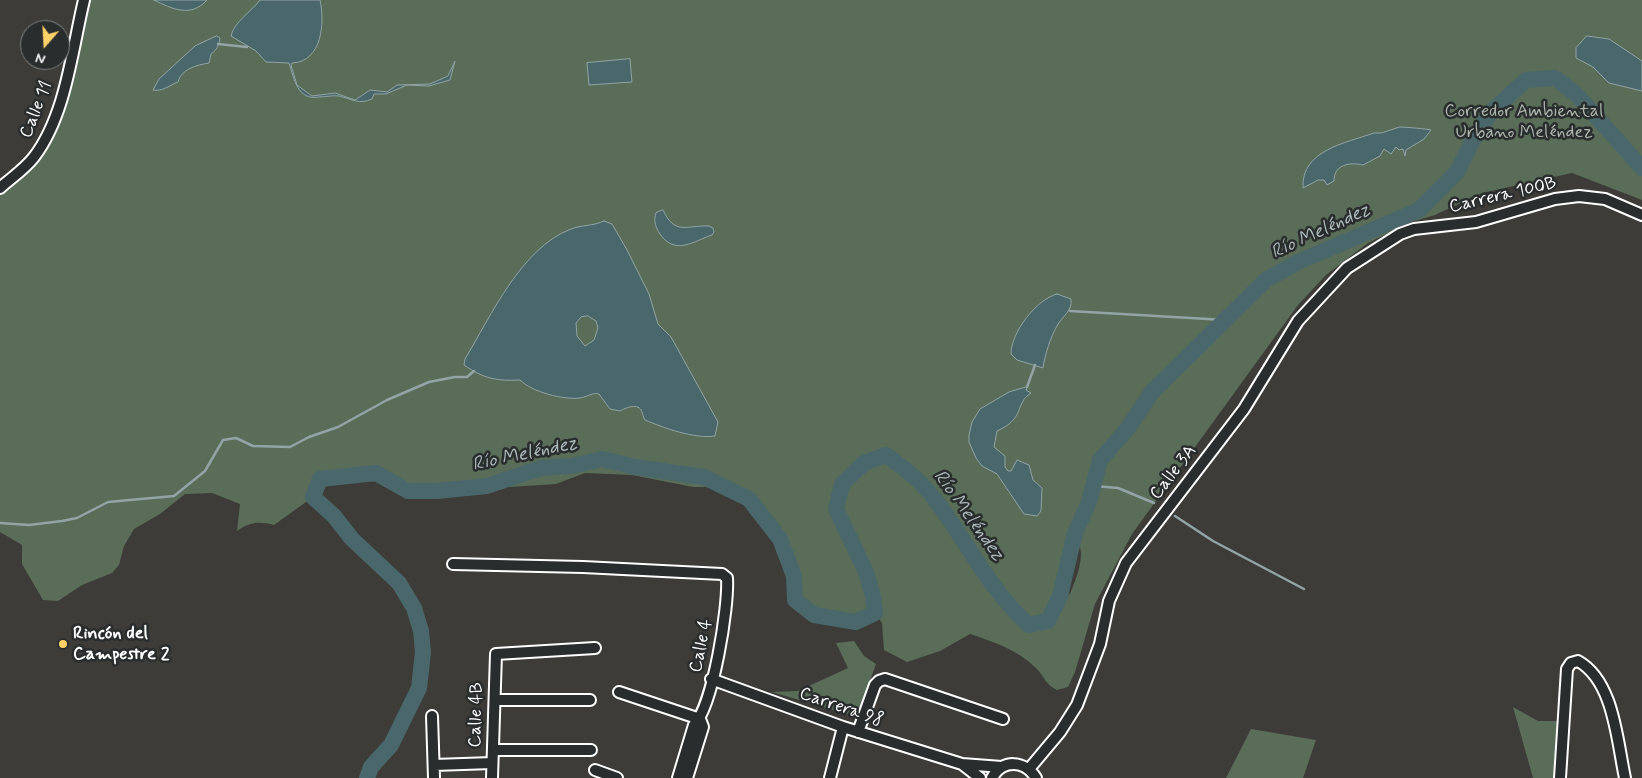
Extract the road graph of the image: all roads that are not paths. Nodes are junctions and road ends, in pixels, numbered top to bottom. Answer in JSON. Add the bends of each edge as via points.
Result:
{"nodes":[{"id":1,"x":84,"y":0,"type":"edge"},
{"id":2,"x":0,"y":176,"type":"edge"},
{"id":3,"x":12,"y":177,"type":"junction"},
{"id":4,"x":0,"y":188,"type":"edge"},
{"id":5,"x":1642,"y":214,"type":"edge"},
{"id":6,"x":1400,"y":234,"type":"joint"},
{"id":7,"x":453,"y":564,"type":"dead end"},
{"id":8,"x":595,"y":648,"type":"dead end"},
{"id":9,"x":712,"y":679,"type":"junction"},
{"id":10,"x":620,"y":692,"type":"dead end"},
{"id":11,"x":495,"y":700,"type":"junction"},
{"id":12,"x":590,"y":700,"type":"dead end"},
{"id":13,"x":432,"y":716,"type":"dead end"},
{"id":14,"x":700,"y":718,"type":"junction"},
{"id":15,"x":1003,"y":719,"type":"dead end"},
{"id":16,"x":843,"y":727,"type":"junction"},
{"id":17,"x":858,"y":732,"type":"junction"},
{"id":18,"x":493,"y":750,"type":"junction"},
{"id":19,"x":591,"y":750,"type":"dead end"},
{"id":20,"x":492,"y":763,"type":"junction"},
{"id":21,"x":962,"y":764,"type":"junction"},
{"id":22,"x":434,"y":765,"type":"junction"},
{"id":23,"x":1002,"y":767,"type":"junction"},
{"id":24,"x":1029,"y":769,"type":"junction"},
{"id":25,"x":595,"y":770,"type":"dead end"},
{"id":26,"x":434,"y":778,"type":"edge"},
{"id":27,"x":492,"y":778,"type":"edge"},
{"id":28,"x":617,"y":778,"type":"edge"},
{"id":29,"x":678,"y":778,"type":"edge"},
{"id":30,"x":687,"y":778,"type":"edge"},
{"id":31,"x":830,"y":778,"type":"edge"},
{"id":32,"x":980,"y":778,"type":"edge"},
{"id":33,"x":992,"y":778,"type":"edge"},
{"id":34,"x":1036,"y":778,"type":"edge"},
{"id":35,"x":1560,"y":778,"type":"edge"},
{"id":36,"x":1625,"y":778,"type":"edge"}],
"edges":[{"from":1,"to":3,"type":"street","name":"Calle 11","via":[[66,81],[53,122],[33,159]]},
{"from":2,"to":3,"type":"street"},
{"from":3,"to":4,"type":"street","name":"Calle 11"},
{"from":5,"to":6,"type":"street","name":"Carrera 100B","via":[[1605,199],[1579,196],[1555,199],[1476,222],[1414,229]]},
{"from":6,"to":24,"type":"street","name":"Calle 3A","via":[[1347,268],[1298,321],[1244,409],[1126,563],[1109,601],[1100,644],[1077,705],[1060,732]]},
{"from":7,"to":9,"type":"street","name":"Calle 4","via":[[722,574],[727,578],[724,624]]},
{"from":8,"to":11,"type":"street","name":"Calle 4B","via":[[496,654]]},
{"from":9,"to":14,"type":"street","name":"Calle 4"},
{"from":9,"to":16,"type":"street","name":"Carrera 98"},
{"from":10,"to":14,"type":"street"},
{"from":11,"to":12,"type":"street"},
{"from":11,"to":18,"type":"street","name":"Calle 4B"},
{"from":13,"to":22,"type":"street"},
{"from":14,"to":29,"type":"street","name":"Calle 4","via":[[694,725]]},
{"from":14,"to":30,"type":"street","name":"Calle 4","via":[[703,728]]},
{"from":15,"to":17,"type":"street","via":[[886,679],[875,685]]},
{"from":16,"to":17,"type":"street","name":"Carrera 98"},
{"from":16,"to":31,"type":"street"},
{"from":17,"to":21,"type":"street","name":"Carrera 98"},
{"from":18,"to":19,"type":"street"},
{"from":18,"to":20,"type":"street","name":"Calle 4B"},
{"from":20,"to":22,"type":"street"},
{"from":20,"to":27,"type":"street","name":"Calle 4B"},
{"from":21,"to":23,"type":"street","name":"Carrera 98"},
{"from":21,"to":32,"type":"street","name":"Carrera 98"},
{"from":22,"to":26,"type":"street"},
{"from":23,"to":24,"type":"street","name":"Carrera 98","via":[[1015,764]]},
{"from":23,"to":33,"type":"street"},
{"from":24,"to":34,"type":"street"},
{"from":25,"to":28,"type":"street"},
{"from":35,"to":36,"type":"street","via":[[1567,670],[1571,663],[1578,661],[1602,687]]}]}
